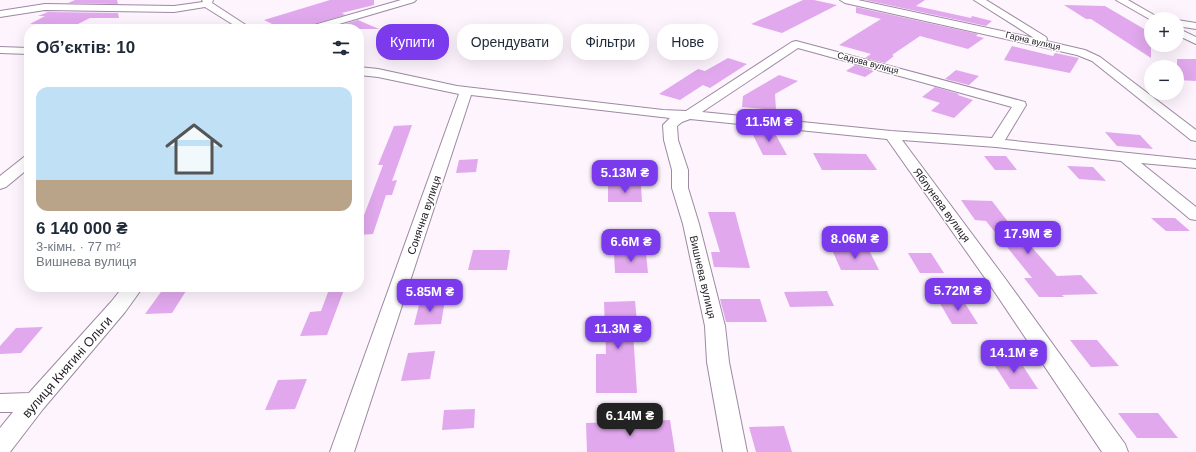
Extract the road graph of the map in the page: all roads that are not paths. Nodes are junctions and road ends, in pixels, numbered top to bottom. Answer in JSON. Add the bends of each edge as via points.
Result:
{"nodes":[{"id":1,"x":411,"y":0,"type":"edge"},
{"id":2,"x":845,"y":0,"type":"edge"},
{"id":3,"x":979,"y":0,"type":"edge"},
{"id":4,"x":1121,"y":0,"type":"edge"},
{"id":5,"x":208,"y":1,"type":"edge"},
{"id":6,"x":1144,"y":12,"type":"edge"},
{"id":7,"x":0,"y":14,"type":"edge"},
{"id":8,"x":240,"y":24,"type":"edge"},
{"id":9,"x":328,"y":24,"type":"edge"},
{"id":10,"x":1184,"y":24,"type":"edge"},
{"id":11,"x":1196,"y":26,"type":"edge"},
{"id":12,"x":1184,"y":35,"type":"edge"},
{"id":13,"x":1196,"y":42,"type":"edge"},
{"id":14,"x":1052,"y":46,"type":"junction"},
{"id":15,"x":0,"y":50,"type":"edge"},
{"id":16,"x":24,"y":51,"type":"edge"},
{"id":17,"x":0,"y":62,"type":"edge"},
{"id":18,"x":364,"y":72,"type":"edge"},
{"id":19,"x":466,"y":92,"type":"junction"},
{"id":20,"x":689,"y":115,"type":"junction"},
{"id":21,"x":891,"y":135,"type":"junction"},
{"id":22,"x":1196,"y":137,"type":"edge"},
{"id":23,"x":996,"y":143,"type":"junction"},
{"id":24,"x":1125,"y":157,"type":"junction"},
{"id":25,"x":24,"y":164,"type":"edge"},
{"id":26,"x":1196,"y":164,"type":"edge"},
{"id":27,"x":0,"y":184,"type":"edge"},
{"id":28,"x":1196,"y":216,"type":"edge"},
{"id":29,"x":129,"y":292,"type":"edge"},
{"id":30,"x":35,"y":402,"type":"junction"},
{"id":31,"x":0,"y":403,"type":"edge"},
{"id":32,"x":0,"y":446,"type":"edge"},
{"id":33,"x":342,"y":452,"type":"edge"},
{"id":34,"x":735,"y":452,"type":"edge"},
{"id":35,"x":1116,"y":452,"type":"edge"}],
"edges":[{"from":1,"to":9,"type":"street"},
{"from":2,"to":14,"type":"street","name":"Гарна вулиця"},
{"from":3,"to":14,"type":"street"},
{"from":4,"to":6,"type":"street"},
{"from":5,"to":7,"type":"street","via":[[174,8],[45,7]]},
{"from":5,"to":8,"type":"street"},
{"from":10,"to":11,"type":"street"},
{"from":12,"to":13,"type":"street"},
{"from":14,"to":22,"type":"street","name":"Гарна вулиця","via":[[1081,52],[1096,59]]},
{"from":15,"to":16,"type":"street"},
{"from":16,"to":17,"type":"street"},
{"from":18,"to":19,"type":"street"},
{"from":19,"to":20,"type":"street"},
{"from":19,"to":33,"type":"street","name":"Сонячна вулиця"},
{"from":20,"to":21,"type":"street"},
{"from":20,"to":23,"type":"street","name":"Садова вулиця","via":[[796,44],[1020,105]]},
{"from":20,"to":34,"type":"street","name":"Вишнева вулиця","via":[[677,119],[670,125],[671,140],[680,170],[680,188],[715,326],[718,362]]},
{"from":21,"to":23,"type":"street"},
{"from":21,"to":35,"type":"street","name":"Яблунева вулиця"},
{"from":23,"to":24,"type":"street"},
{"from":24,"to":26,"type":"street"},
{"from":24,"to":28,"type":"street"},
{"from":25,"to":27,"type":"street"},
{"from":29,"to":30,"type":"street","name":"вулиця Княгині Ольги"},
{"from":30,"to":31,"type":"street"},
{"from":30,"to":32,"type":"street","name":"вулиця Княгині Ольги"}]}
